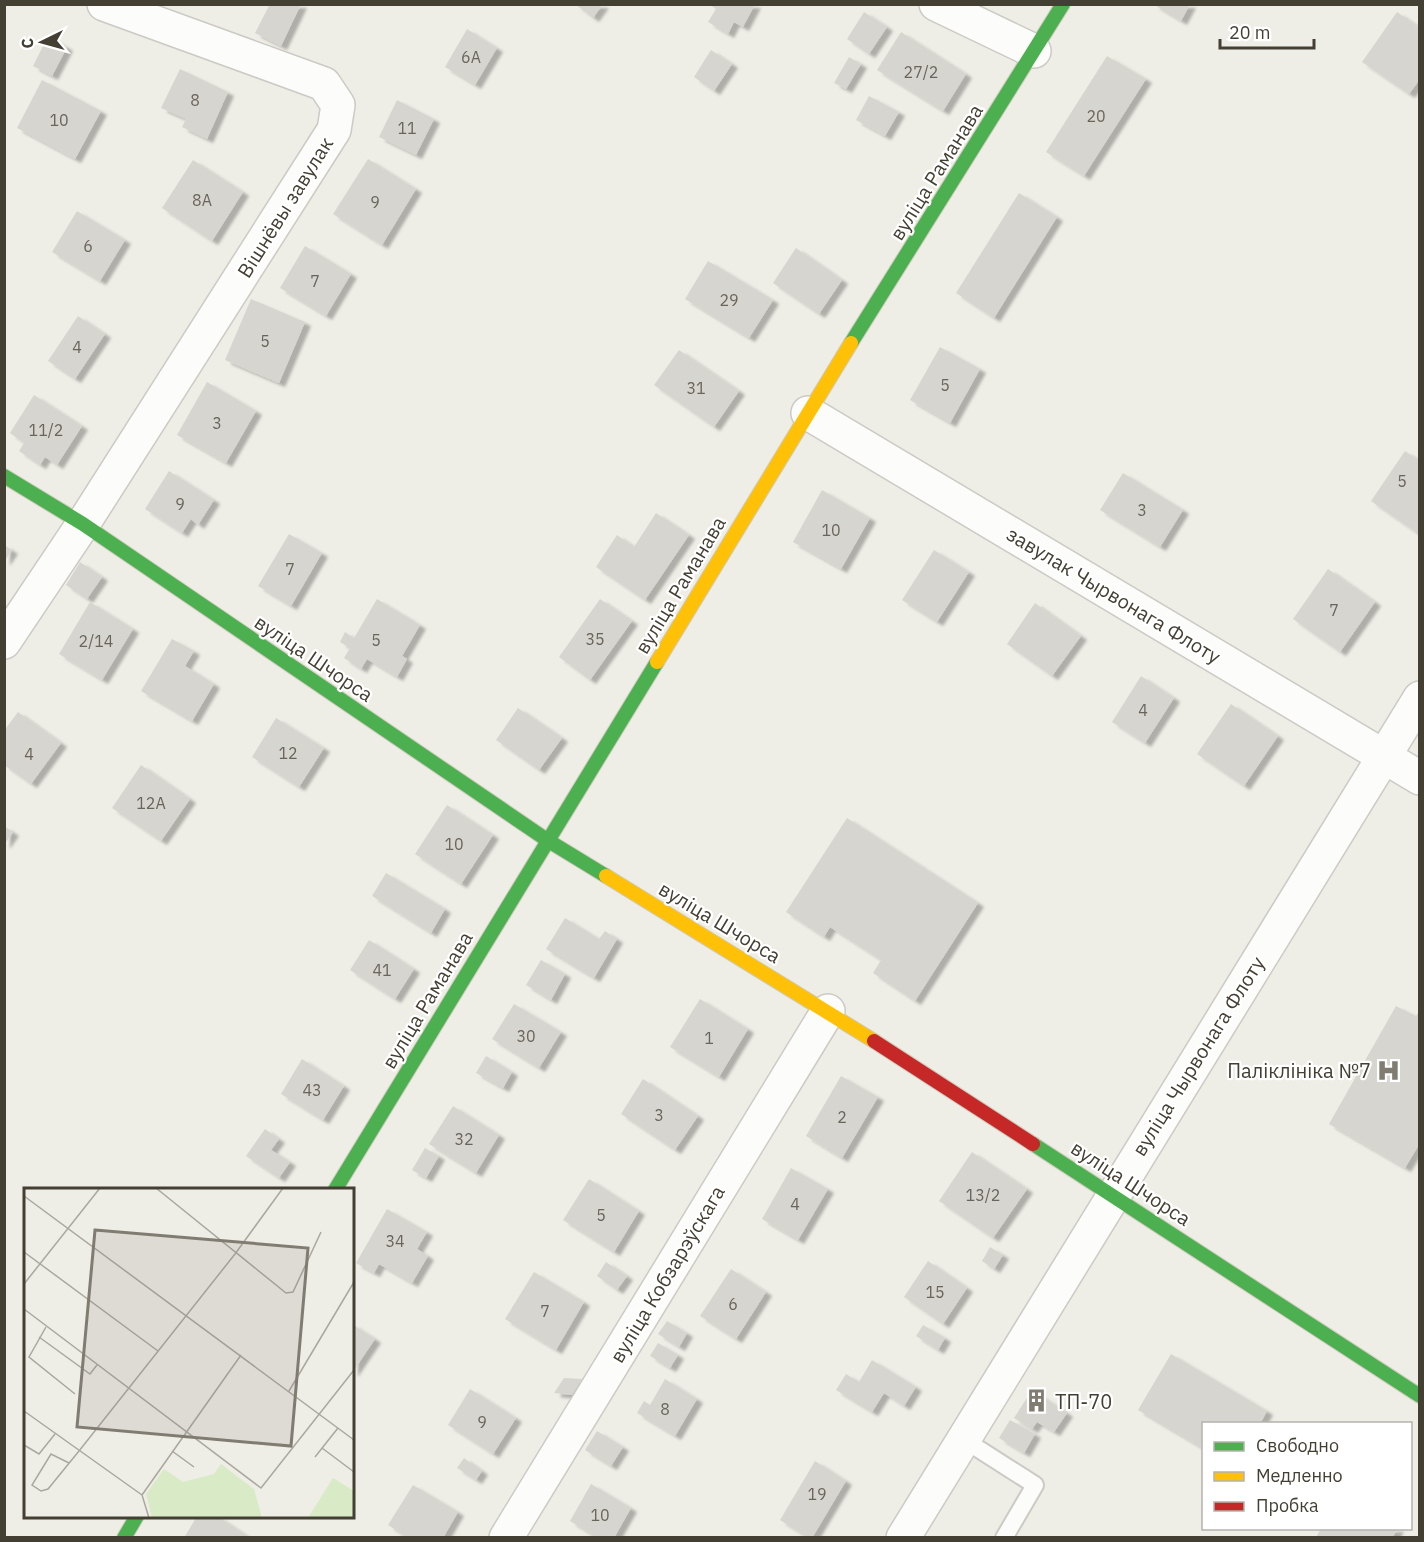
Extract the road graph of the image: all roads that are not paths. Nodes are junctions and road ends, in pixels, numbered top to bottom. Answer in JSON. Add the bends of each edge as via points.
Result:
{"nodes":[{"id":1,"x":104,"y":4,"type":"edge"},
{"id":2,"x":936,"y":4,"type":"edge"},
{"id":3,"x":1063,"y":4,"type":"edge"},
{"id":4,"x":1034,"y":51,"type":"junction"},
{"id":5,"x":808,"y":413,"type":"junction"},
{"id":6,"x":4,"y":477,"type":"edge"},
{"id":7,"x":83,"y":524,"type":"junction"},
{"id":8,"x":4,"y":642,"type":"edge"},
{"id":9,"x":1419,"y":698,"type":"edge"},
{"id":10,"x":1383,"y":756,"type":"junction"},
{"id":11,"x":1419,"y":778,"type":"edge"},
{"id":12,"x":547,"y":840,"type":"junction"},
{"id":13,"x":828,"y":1011,"type":"junction"},
{"id":14,"x":336,"y":1188,"type":"edge"},
{"id":15,"x":1113,"y":1194,"type":"junction"},
{"id":16,"x":1419,"y":1396,"type":"edge"},
{"id":17,"x":963,"y":1439,"type":"junction"},
{"id":18,"x":136,"y":1518,"type":"edge"},
{"id":19,"x":124,"y":1538,"type":"edge"},
{"id":20,"x":506,"y":1538,"type":"edge"},
{"id":21,"x":903,"y":1538,"type":"edge"},
{"id":22,"x":1004,"y":1538,"type":"edge"}],
"edges":[{"from":1,"to":7,"type":"street","name":"Вішнёвы завулак","via":[[324,84],[338,105],[334,130]]},
{"from":2,"to":4,"type":"street"},
{"from":3,"to":4,"type":"street","name":"вуліца Раманава"},
{"from":4,"to":5,"type":"street","name":"вуліца Раманава"},
{"from":5,"to":10,"type":"street","name":"завулак Чырвонага Флоту"},
{"from":5,"to":12,"type":"street","name":"вуліца Раманава"},
{"from":6,"to":7,"type":"street","name":"вуліца Шчорса"},
{"from":7,"to":8,"type":"street","name":"Вішнёвы завулак"},
{"from":7,"to":12,"type":"street","name":"вуліца Шчорса"},
{"from":9,"to":10,"type":"street","name":"вуліца Чырвонага Флоту"},
{"from":10,"to":11,"type":"street","name":"завулак Чырвонага Флоту"},
{"from":10,"to":15,"type":"street","name":"вуліца Чырвонага Флоту"},
{"from":12,"to":13,"type":"street","name":"вуліца Шчорса"},
{"from":12,"to":14,"type":"street","name":"вуліца Раманава"},
{"from":13,"to":15,"type":"street","name":"вуліца Шчорса"},
{"from":13,"to":20,"type":"street","name":"вуліца Кобзарэўскага"},
{"from":15,"to":16,"type":"street","name":"вуліца Шчорса"},
{"from":15,"to":17,"type":"street","name":"вуліца Чырвонага Флоту"},
{"from":17,"to":21,"type":"street","name":"вуліца Чырвонага Флоту"},
{"from":17,"to":22,"type":"lane","via":[[1035,1485]]},
{"from":18,"to":19,"type":"street"}]}
